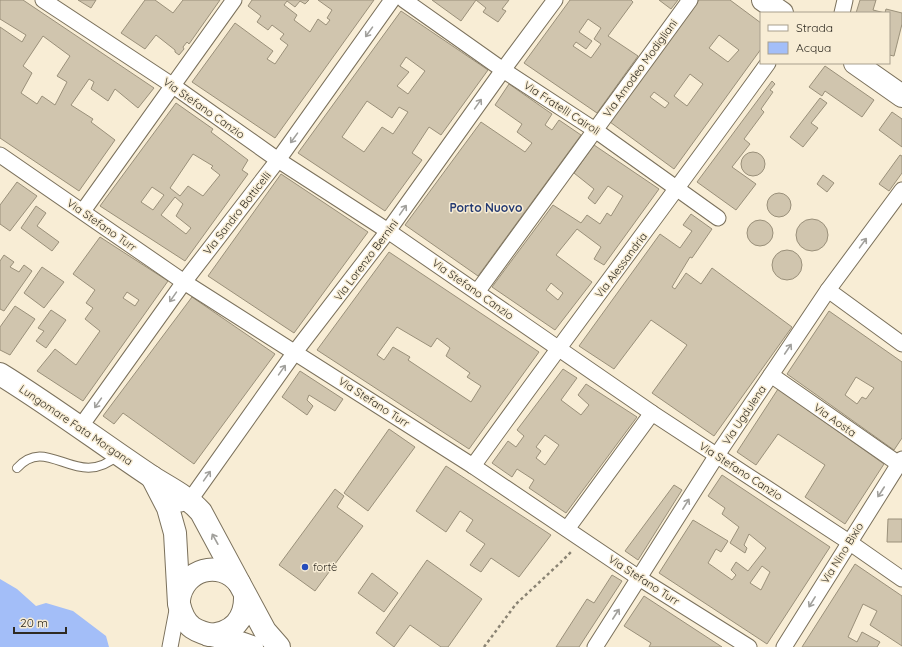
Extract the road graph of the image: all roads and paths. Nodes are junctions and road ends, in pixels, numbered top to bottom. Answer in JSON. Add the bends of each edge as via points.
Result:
{"nodes":[{"id":1,"x":43,"y":0,"type":"edge"},
{"id":2,"x":234,"y":0,"type":"edge"},
{"id":3,"x":392,"y":0,"type":"edge"},
{"id":4,"x":404,"y":0,"type":"edge"},
{"id":5,"x":555,"y":0,"type":"edge"},
{"id":6,"x":690,"y":0,"type":"edge"},
{"id":7,"x":763,"y":0,"type":"edge"},
{"id":8,"x":844,"y":0,"type":"edge"},
{"id":9,"x":781,"y":12,"type":"edge"},
{"id":10,"x":842,"y":12,"type":"edge"},
{"id":11,"x":767,"y":64,"type":"edge"},
{"id":12,"x":856,"y":64,"type":"edge"},
{"id":13,"x":503,"y":70,"type":"junction"},
{"id":14,"x":172,"y":86,"type":"junction"},
{"id":15,"x":902,"y":96,"type":"edge"},
{"id":16,"x":595,"y":130,"type":"junction"},
{"id":17,"x":0,"y":155,"type":"edge"},
{"id":18,"x":278,"y":160,"type":"junction"},
{"id":19,"x":678,"y":189,"type":"junction"},
{"id":20,"x":902,"y":190,"type":"edge"},
{"id":21,"x":83,"y":211,"type":"junction"},
{"id":22,"x":718,"y":218,"type":"dead end"},
{"id":23,"x":388,"y":231,"type":"junction"},
{"id":24,"x":184,"y":282,"type":"junction"},
{"id":25,"x":828,"y":290,"type":"junction"},
{"id":26,"x":477,"y":292,"type":"junction"},
{"id":27,"x":902,"y":344,"type":"edge"},
{"id":28,"x":557,"y":348,"type":"junction"},
{"id":29,"x":295,"y":352,"type":"junction"},
{"id":30,"x":0,"y":374,"type":"edge"},
{"id":31,"x":771,"y":375,"type":"junction"},
{"id":32,"x":652,"y":413,"type":"junction"},
{"id":33,"x":81,"y":426,"type":"junction"},
{"id":34,"x":119,"y":453,"type":"junction"},
{"id":35,"x":717,"y":455,"type":"junction"},
{"id":36,"x":900,"y":462,"type":"edge"},
{"id":37,"x":473,"y":466,"type":"junction"},
{"id":38,"x":17,"y":468,"type":"dead end"},
{"id":39,"x":152,"y":477,"type":"junction"},
{"id":40,"x":190,"y":500,"type":"junction"},
{"id":41,"x":168,"y":508,"type":"junction"},
{"id":42,"x":567,"y":529,"type":"junction"},
{"id":43,"x":581,"y":539,"type":"junction"},
{"id":44,"x":849,"y":542,"type":"junction"},
{"id":45,"x":639,"y":578,"type":"junction"},
{"id":46,"x":902,"y":579,"type":"edge"},
{"id":47,"x":243,"y":590,"type":"junction"},
{"id":48,"x":179,"y":604,"type":"junction"},
{"id":49,"x":224,"y":636,"type":"edge"},
{"id":50,"x":170,"y":647,"type":"edge"},
{"id":51,"x":252,"y":647,"type":"edge"},
{"id":52,"x":279,"y":647,"type":"edge"},
{"id":53,"x":484,"y":647,"type":"edge"},
{"id":54,"x":595,"y":647,"type":"edge"},
{"id":55,"x":749,"y":647,"type":"edge"},
{"id":56,"x":784,"y":647,"type":"edge"}],
"edges":[{"from":1,"to":14,"type":"street","name":"Via Stefano Canzio"},
{"from":2,"to":14,"type":"street"},
{"from":3,"to":18,"type":"street","name":"Via Sandro Botticelli","one_way":true},
{"from":4,"to":13,"type":"street","name":"Via Fratelli Cairoli"},
{"from":5,"to":13,"type":"street","name":"Via Lorenzo Bernini"},
{"from":6,"to":16,"type":"street","name":"Via Amodeo Modigliani"},
{"from":7,"to":9,"type":"main road"},
{"from":8,"to":10,"type":"street"},
{"from":11,"to":19,"type":"street","name":"Via Alessandria"},
{"from":12,"to":15,"type":"main road"},
{"from":13,"to":16,"type":"street","name":"Via Fratelli Cairoli"},
{"from":23,"to":13,"type":"street","name":"Via Lorenzo Bernini","one_way":true},
{"from":14,"to":18,"type":"street","name":"Via Stefano Canzio"},
{"from":14,"to":21,"type":"street"},
{"from":16,"to":19,"type":"street","name":"Via Fratelli Cairoli"},
{"from":16,"to":26,"type":"street","name":"Via Amodeo Modigliani"},
{"from":17,"to":21,"type":"street","name":"Via Stefano Turr"},
{"from":18,"to":23,"type":"street","name":"Via Stefano Canzio"},
{"from":18,"to":24,"type":"street","name":"Via Sandro Botticelli"},
{"from":19,"to":22,"type":"street","name":"Via Fratelli Cairoli"},
{"from":19,"to":28,"type":"street","name":"Via Alessandria"},
{"from":25,"to":20,"type":"street","name":"Via Ugdulena","one_way":true},
{"from":21,"to":24,"type":"street","name":"Via Stefano Turr"},
{"from":23,"to":26,"type":"street","name":"Via Stefano Canzio"},
{"from":23,"to":29,"type":"street","name":"Via Lorenzo Bernini"},
{"from":24,"to":29,"type":"street","name":"Via Stefano Turr"},
{"from":24,"to":33,"type":"street","name":"Via Sandro Botticelli","one_way":true},
{"from":25,"to":27,"type":"street"},
{"from":31,"to":25,"type":"street","name":"Via Ugdulena","one_way":true},
{"from":26,"to":28,"type":"street","name":"Via Stefano Canzio"},
{"from":28,"to":32,"type":"street","name":"Via Stefano Canzio"},
{"from":28,"to":37,"type":"street","name":"Via Alessandria"},
{"from":29,"to":37,"type":"street","name":"Via Stefano Turr"},
{"from":40,"to":29,"type":"street","name":"Via Lorenzo Bernini","one_way":true},
{"from":30,"to":33,"type":"main road","name":"Lungomare Fata Morgana"},
{"from":31,"to":35,"type":"street","name":"Via Ugdulena"},
{"from":31,"to":36,"type":"street","name":"Via Aosta"},
{"from":32,"to":35,"type":"street","name":"Via Stefano Canzio"},
{"from":32,"to":42,"type":"street"},
{"from":33,"to":34,"type":"main road","name":"Lungomare Fata Morgana"},
{"from":34,"to":38,"type":"lane","via":[[108,464],[100,466],[76,467],[45,456],[37,456],[29,458]]},
{"from":34,"to":39,"type":"main road","name":"Lungomare Fata Morgana"},
{"from":35,"to":44,"type":"street","name":"Via Stefano Canzio"},
{"from":45,"to":35,"type":"street","name":"Via Ugdulena","one_way":true},
{"from":36,"to":44,"type":"street","name":"Via Nino Bixio","one_way":true},
{"from":37,"to":42,"type":"street","name":"Via Stefano Turr"},
{"from":39,"to":40,"type":"main road","name":"Lungomare Fata Morgana"},
{"from":39,"to":41,"type":"main road"},
{"from":40,"to":41,"type":"street"},
{"from":47,"to":40,"type":"main road","name":"Lungomare Fata Morgana","one_way":true,"via":[[201,512]]},
{"from":41,"to":48,"type":"main road","via":[[175,533]]},
{"from":42,"to":43,"type":"street","name":"Via Stefano Turr"},
{"from":43,"to":45,"type":"street","name":"Via Stefano Turr"},
{"from":43,"to":53,"type":"path","via":[[560,563],[516,604]]},
{"from":44,"to":46,"type":"street","name":"Via Stefano Canzio"},
{"from":44,"to":56,"type":"street","name":"Via Nino Bixio","one_way":true},
{"from":54,"to":45,"type":"street","name":"Via Ugdulena","one_way":true},
{"from":45,"to":55,"type":"street","name":"Via Stefano Turr"},
{"from":47,"to":48,"type":"main road","via":[[234,577],[225,571],[203,570],[193,574],[185,582],[180,592]]},
{"from":47,"to":49,"type":"main road","via":[[245,606],[242,616]]},
{"from":47,"to":52,"type":"main road","name":"Lungomare Fata Morgana","via":[[265,631]]},
{"from":48,"to":49,"type":"main road","via":[[187,624],[196,631]]},
{"from":48,"to":50,"type":"street"},
{"from":49,"to":51,"type":"main road"}]}
